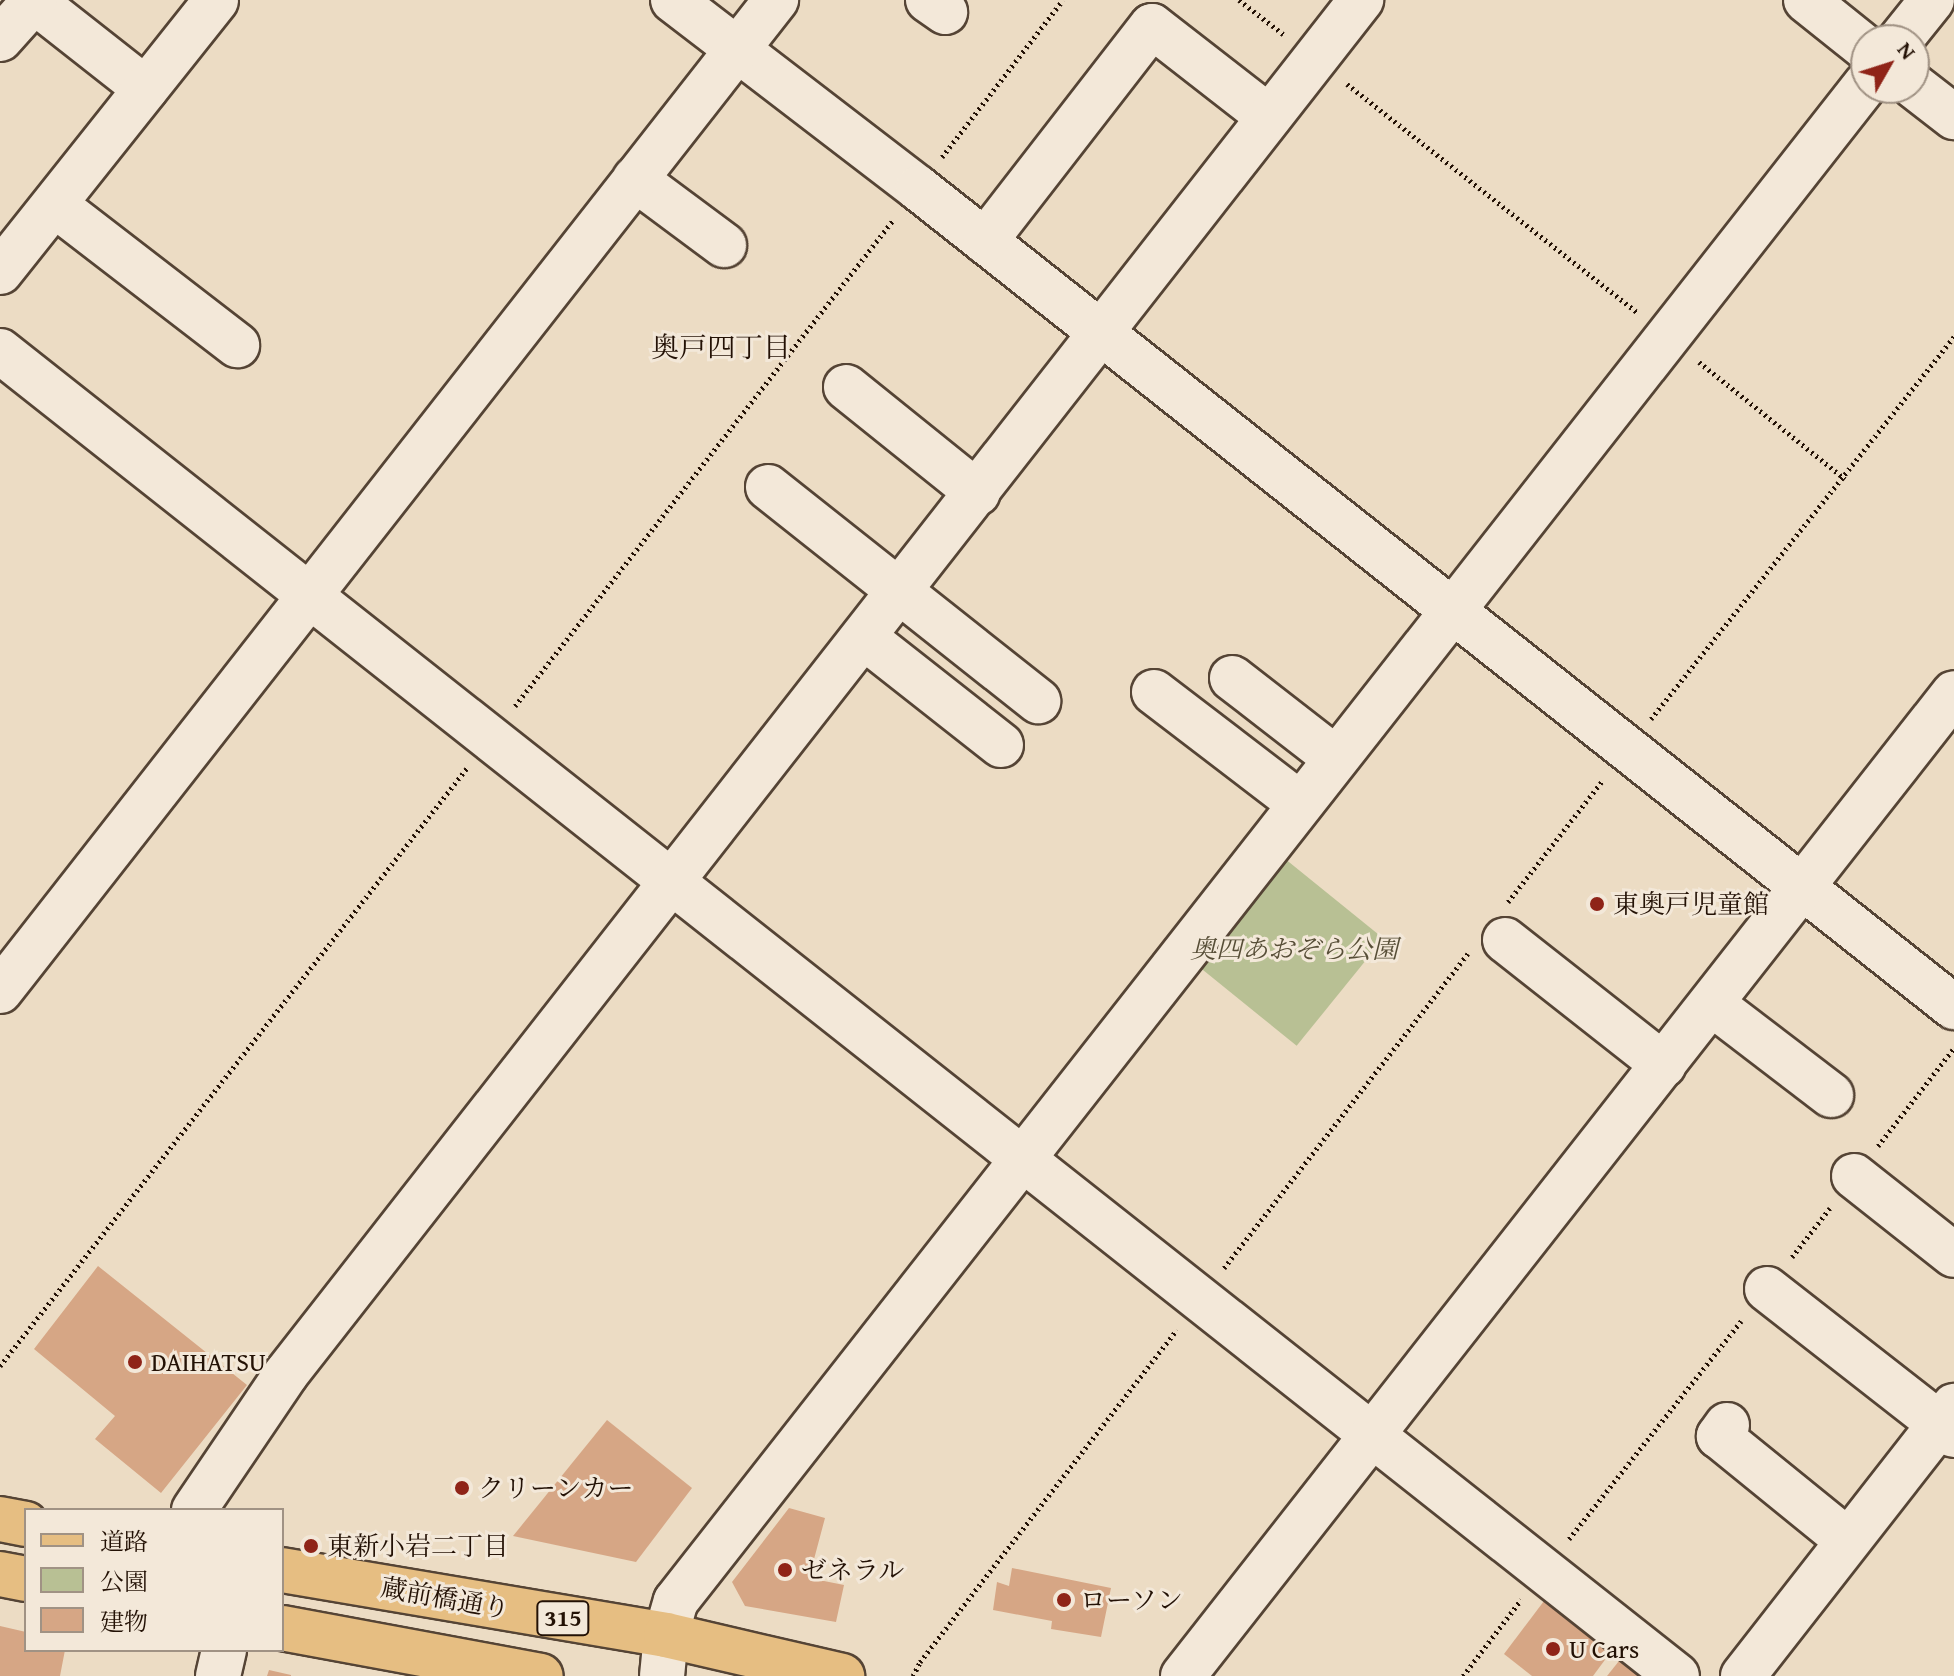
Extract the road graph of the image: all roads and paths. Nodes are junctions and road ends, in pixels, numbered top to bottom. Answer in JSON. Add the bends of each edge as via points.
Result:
{"nodes":[{"id":1,"x":35,"y":0,"type":"edge"},
{"id":2,"x":216,"y":0,"type":"edge"},
{"id":3,"x":673,"y":0,"type":"edge"},
{"id":4,"x":776,"y":0,"type":"edge"},
{"id":5,"x":1063,"y":0,"type":"edge"},
{"id":6,"x":1239,"y":0,"type":"edge"},
{"id":7,"x":1361,"y":0,"type":"edge"},
{"id":8,"x":1806,"y":0,"type":"edge"},
{"id":9,"x":1932,"y":0,"type":"edge"},
{"id":10,"x":1913,"y":24,"type":"edge"},
{"id":11,"x":1850,"y":35,"type":"edge"},
{"id":12,"x":0,"y":39,"type":"edge"},
{"id":13,"x":737,"y":49,"type":"junction"},
{"id":14,"x":1315,"y":59,"type":"junction"},
{"id":15,"x":146,"y":89,"type":"junction"},
{"id":16,"x":1930,"y":98,"type":"edge"},
{"id":17,"x":1850,"y":104,"type":"edge"},
{"id":18,"x":1269,"y":117,"type":"junction"},
{"id":19,"x":1954,"y":117,"type":"edge"},
{"id":20,"x":635,"y":179,"type":"junction"},
{"id":21,"x":918,"y":188,"type":"junction"},
{"id":22,"x":55,"y":205,"type":"junction"},
{"id":23,"x":985,"y":241,"type":"junction"},
{"id":24,"x":724,"y":245,"type":"dead end"},
{"id":25,"x":0,"y":272,"type":"edge"},
{"id":26,"x":1101,"y":334,"type":"junction"},
{"id":27,"x":1667,"y":337,"type":"junction"},
{"id":28,"x":1954,"y":337,"type":"edge"},
{"id":29,"x":237,"y":345,"type":"dead end"},
{"id":30,"x":0,"y":351,"type":"edge"},
{"id":31,"x":846,"y":387,"type":"dead end"},
{"id":32,"x":1845,"y":479,"type":"junction"},
{"id":33,"x":768,"y":487,"type":"dead end"},
{"id":34,"x":978,"y":493,"type":"junction"},
{"id":35,"x":902,"y":591,"type":"junction"},
{"id":36,"x":307,"y":594,"type":"junction"},
{"id":37,"x":1451,"y":610,"type":"junction"},
{"id":38,"x":865,"y":638,"type":"junction"},
{"id":39,"x":1232,"y":678,"type":"dead end"},
{"id":40,"x":1154,"y":692,"type":"dead end"},
{"id":41,"x":1954,"y":693,"type":"edge"},
{"id":42,"x":1038,"y":701,"type":"dead end"},
{"id":43,"x":490,"y":738,"type":"junction"},
{"id":44,"x":1001,"y":745,"type":"dead end"},
{"id":45,"x":1628,"y":748,"type":"junction"},
{"id":46,"x":1335,"y":758,"type":"junction"},
{"id":47,"x":1299,"y":803,"type":"junction"},
{"id":48,"x":673,"y":883,"type":"junction"},
{"id":49,"x":1801,"y":889,"type":"junction"},
{"id":50,"x":1494,"y":932,"type":"junction"},
{"id":51,"x":8,"y":964,"type":"edge"},
{"id":52,"x":1712,"y":1004,"type":"junction"},
{"id":53,"x":1954,"y":1007,"type":"edge"},
{"id":54,"x":1954,"y":1048,"type":"edge"},
{"id":55,"x":1664,"y":1065,"type":"junction"},
{"id":56,"x":1831,"y":1095,"type":"dead end"},
{"id":57,"x":1022,"y":1159,"type":"junction"},
{"id":58,"x":1854,"y":1176,"type":"junction"},
{"id":59,"x":1954,"y":1255,"type":"edge"},
{"id":60,"x":1767,"y":1289,"type":"junction"},
{"id":61,"x":1201,"y":1299,"type":"junction"},
{"id":62,"x":0,"y":1366,"type":"edge"},
{"id":63,"x":1949,"y":1421,"type":"edge"},
{"id":64,"x":1727,"y":1425,"type":"dead end"},
{"id":65,"x":1372,"y":1434,"type":"junction"},
{"id":66,"x":195,"y":1508,"type":"edge"},
{"id":67,"x":0,"y":1519,"type":"edge"},
{"id":68,"x":24,"y":1524,"type":"edge"},
{"id":69,"x":1848,"y":1541,"type":"junction"},
{"id":70,"x":284,"y":1570,"type":"edge"},
{"id":71,"x":1543,"y":1571,"type":"junction"},
{"id":72,"x":0,"y":1574,"type":"edge"},
{"id":73,"x":24,"y":1579,"type":"edge"},
{"id":74,"x":284,"y":1628,"type":"edge"},
{"id":75,"x":224,"y":1652,"type":"edge"},
{"id":76,"x":664,"y":1656,"type":"edge"},
{"id":77,"x":218,"y":1676,"type":"edge"},
{"id":78,"x":541,"y":1676,"type":"edge"},
{"id":79,"x":842,"y":1676,"type":"edge"},
{"id":80,"x":913,"y":1676,"type":"edge"},
{"id":81,"x":1183,"y":1676,"type":"edge"},
{"id":82,"x":1463,"y":1676,"type":"edge"},
{"id":83,"x":1677,"y":1676,"type":"edge"},
{"id":84,"x":1743,"y":1676,"type":"edge"}],
"edges":[{"from":1,"to":12,"type":"street"},
{"from":1,"to":15,"type":"street"},
{"from":2,"to":15,"type":"street"},
{"from":3,"to":13,"type":"street"},
{"from":4,"to":13,"type":"street"},
{"from":5,"to":21,"type":"path"},
{"from":6,"to":14,"type":"path"},
{"from":7,"to":14,"type":"street"},
{"from":8,"to":11,"type":"street"},
{"from":9,"to":10,"type":"street"},
{"from":13,"to":20,"type":"street"},
{"from":13,"to":21,"type":"street"},
{"from":14,"to":18,"type":"street"},
{"from":14,"to":27,"type":"path"},
{"from":15,"to":22,"type":"street"},
{"from":16,"to":19,"type":"street"},
{"from":17,"to":27,"type":"street"},
{"from":18,"to":23,"type":"street","via":[[1152,26]]},
{"from":18,"to":26,"type":"street"},
{"from":20,"to":24,"type":"street"},
{"from":20,"to":36,"type":"street"},
{"from":21,"to":23,"type":"street"},
{"from":21,"to":43,"type":"path"},
{"from":22,"to":25,"type":"street"},
{"from":22,"to":29,"type":"street"},
{"from":23,"to":26,"type":"street"},
{"from":26,"to":34,"type":"street"},
{"from":26,"to":37,"type":"street"},
{"from":27,"to":32,"type":"path"},
{"from":27,"to":37,"type":"street"},
{"from":28,"to":32,"type":"path"},
{"from":30,"to":36,"type":"street"},
{"from":31,"to":34,"type":"street"},
{"from":32,"to":45,"type":"path"},
{"from":33,"to":35,"type":"street"},
{"from":34,"to":35,"type":"street"},
{"from":35,"to":38,"type":"street"},
{"from":35,"to":42,"type":"street"},
{"from":36,"to":43,"type":"street"},
{"from":36,"to":51,"type":"street"},
{"from":37,"to":45,"type":"street"},
{"from":37,"to":46,"type":"street"},
{"from":38,"to":44,"type":"street"},
{"from":38,"to":48,"type":"street"},
{"from":39,"to":46,"type":"street"},
{"from":40,"to":47,"type":"street"},
{"from":41,"to":49,"type":"street"},
{"from":43,"to":48,"type":"street"},
{"from":43,"to":62,"type":"path"},
{"from":45,"to":49,"type":"street"},
{"from":45,"to":50,"type":"path"},
{"from":46,"to":47,"type":"street"},
{"from":47,"to":57,"type":"street"},
{"from":48,"to":57,"type":"street"},
{"from":48,"to":66,"type":"street","via":[[286,1374]]},
{"from":49,"to":52,"type":"street"},
{"from":49,"to":53,"type":"street"},
{"from":50,"to":55,"type":"street"},
{"from":50,"to":61,"type":"path"},
{"from":52,"to":55,"type":"street"},
{"from":52,"to":56,"type":"street"},
{"from":54,"to":58,"type":"path"},
{"from":55,"to":65,"type":"street"},
{"from":57,"to":61,"type":"street"},
{"from":57,"to":76,"type":"street","via":[[676,1601]]},
{"from":58,"to":59,"type":"street"},
{"from":58,"to":60,"type":"path"},
{"from":60,"to":63,"type":"street"},
{"from":60,"to":71,"type":"path"},
{"from":61,"to":65,"type":"street"},
{"from":61,"to":80,"type":"path"},
{"from":63,"to":69,"type":"street"},
{"from":64,"to":69,"type":"street","via":[[1719,1436]]},
{"from":65,"to":71,"type":"street"},
{"from":65,"to":81,"type":"street"},
{"from":67,"to":68,"type":"main road"},
{"from":69,"to":84,"type":"street"},
{"from":70,"to":76,"type":"main road","name":"蔵前橋通り","number":"315"},
{"from":71,"to":82,"type":"path"},
{"from":71,"to":83,"type":"street"},
{"from":72,"to":73,"type":"main road"},
{"from":74,"to":78,"type":"main road","number":"315"},
{"from":75,"to":77,"type":"street"},
{"from":76,"to":79,"type":"main road","name":"蔵前橋通り","number":"315"}]}
